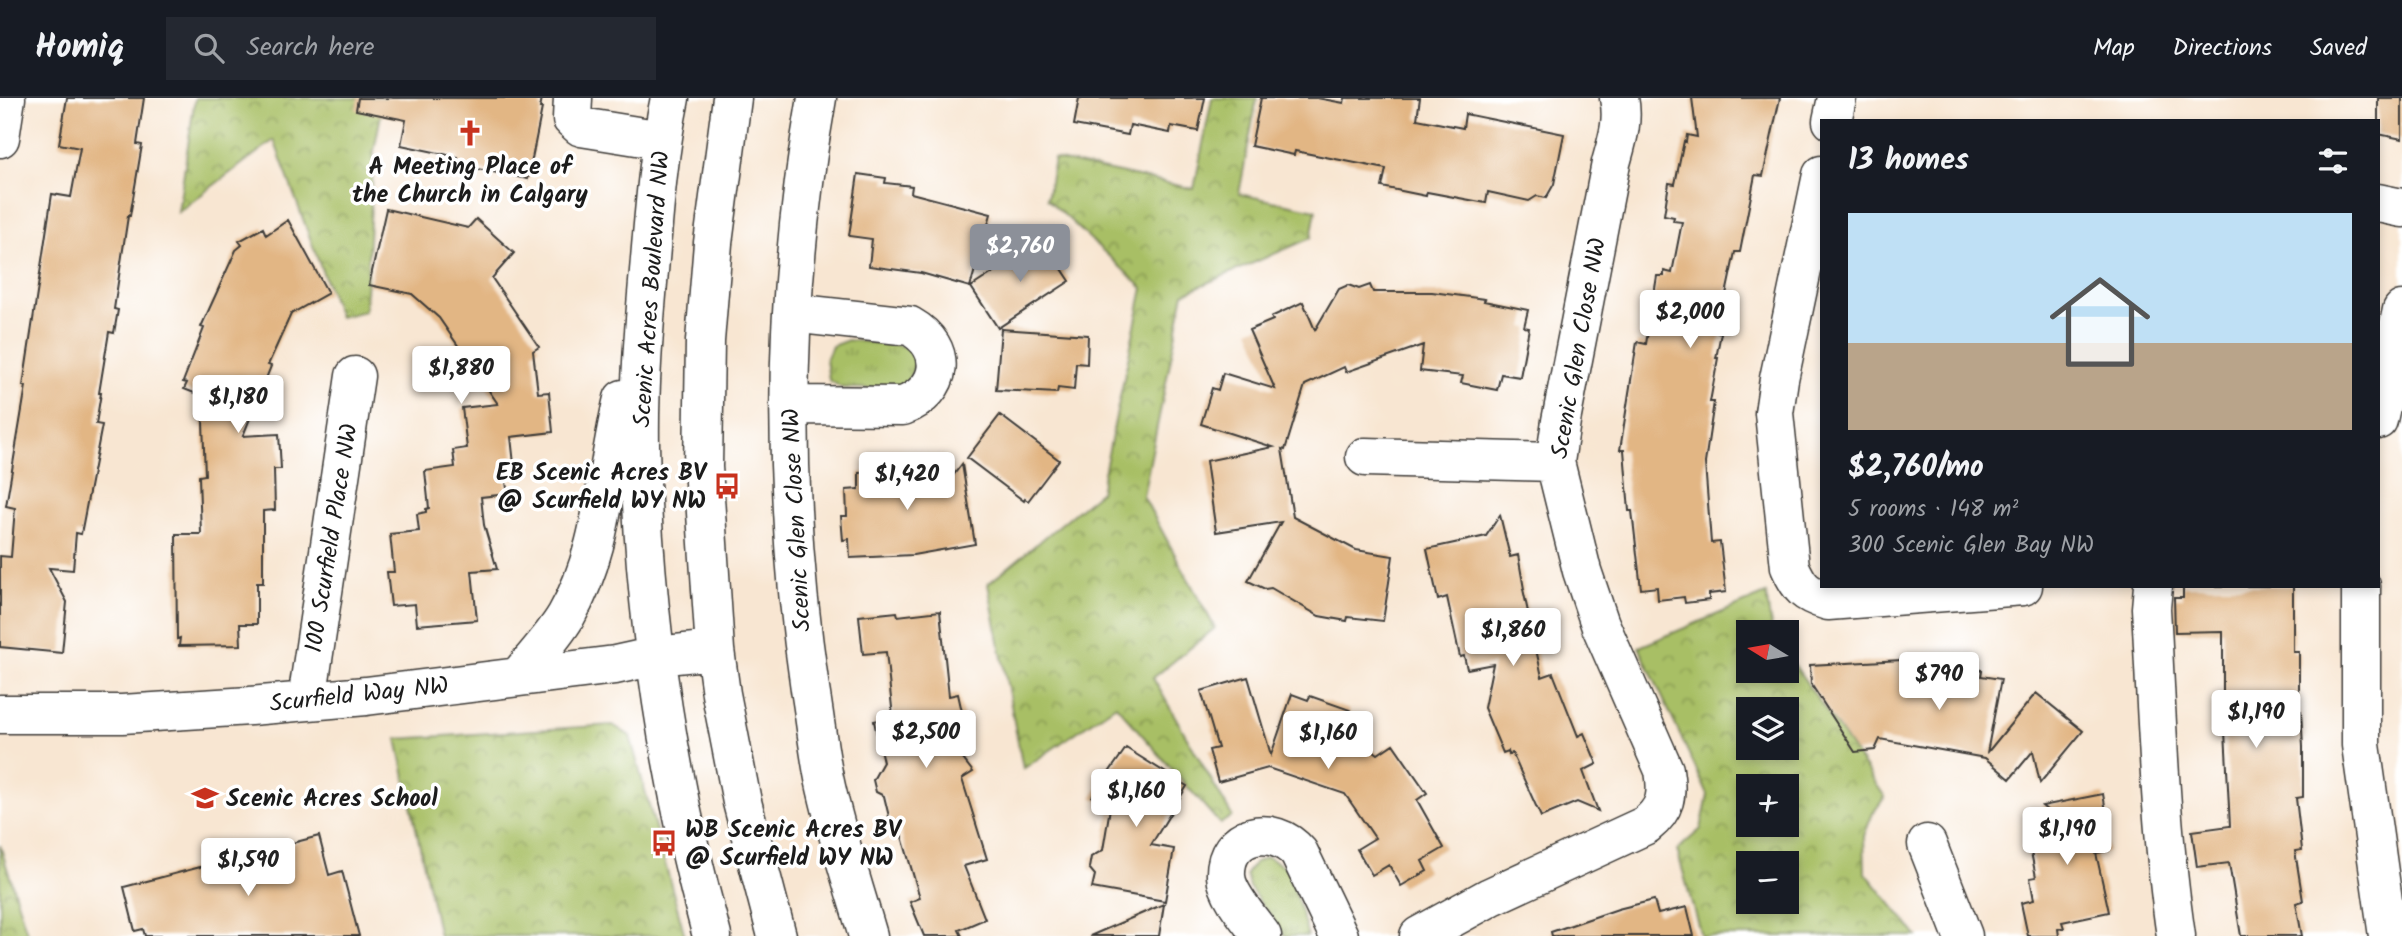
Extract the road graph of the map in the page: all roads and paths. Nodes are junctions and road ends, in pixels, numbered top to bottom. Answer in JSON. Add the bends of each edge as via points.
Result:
{"nodes":[{"id":1,"x":6,"y":98,"type":"edge"},
{"id":2,"x":573,"y":98,"type":"edge"},
{"id":3,"x":670,"y":98,"type":"edge"},
{"id":4,"x":732,"y":98,"type":"edge"},
{"id":5,"x":817,"y":98,"type":"edge"},
{"id":6,"x":1619,"y":98,"type":"edge"},
{"id":7,"x":1837,"y":98,"type":"edge"},
{"id":8,"x":1832,"y":119,"type":"edge"},
{"id":9,"x":0,"y":138,"type":"edge"},
{"id":10,"x":662,"y":139,"type":"junction"},
{"id":11,"x":1820,"y":184,"type":"edge"},
{"id":12,"x":2380,"y":203,"type":"edge"},
{"id":13,"x":2402,"y":208,"type":"edge"},
{"id":14,"x":2402,"y":310,"type":"edge"},
{"id":15,"x":792,"y":313,"type":"junction"},
{"id":16,"x":642,"y":359,"type":"junction"},
{"id":17,"x":355,"y":376,"type":"dead end"},
{"id":18,"x":789,"y":405,"type":"junction"},
{"id":19,"x":2380,"y":411,"type":"edge"},
{"id":20,"x":1365,"y":457,"type":"dead end"},
{"id":21,"x":1555,"y":461,"type":"junction"},
{"id":22,"x":1997,"y":588,"type":"edge"},
{"id":23,"x":2152,"y":588,"type":"edge"},
{"id":24,"x":2361,"y":588,"type":"edge"},
{"id":25,"x":715,"y":650,"type":"junction"},
{"id":26,"x":656,"y":656,"type":"junction"},
{"id":27,"x":519,"y":676,"type":"junction"},
{"id":28,"x":307,"y":700,"type":"junction"},
{"id":29,"x":0,"y":714,"type":"edge"},
{"id":30,"x":1927,"y":844,"type":"dead end"},
{"id":31,"x":712,"y":936,"type":"edge"},
{"id":32,"x":777,"y":936,"type":"edge"},
{"id":33,"x":868,"y":936,"type":"edge"},
{"id":34,"x":1262,"y":936,"type":"edge"},
{"id":35,"x":1339,"y":936,"type":"edge"},
{"id":36,"x":1419,"y":936,"type":"edge"},
{"id":37,"x":1963,"y":936,"type":"edge"},
{"id":38,"x":2176,"y":936,"type":"edge"},
{"id":39,"x":2388,"y":936,"type":"edge"}],
"edges":[{"from":1,"to":9,"type":"street"},
{"from":2,"to":10,"type":"street","via":[[572,119],[581,127]]},
{"from":3,"to":10,"type":"street","name":"Scenic Acres Boulevard NW"},
{"from":4,"to":25,"type":"street","via":[[705,341],[703,467]]},
{"from":5,"to":15,"type":"street","name":"Scenic Glen Close NW"},
{"from":6,"to":21,"type":"street","name":"Scenic Glen Close NW","via":[[1621,125]]},
{"from":7,"to":8,"type":"street"},
{"from":10,"to":16,"type":"street","name":"Scenic Acres Boulevard NW"},
{"from":11,"to":22,"type":"street","via":[[1774,413],[1790,567],[1808,595],[1828,601]]},
{"from":12,"to":13,"type":"street"},
{"from":14,"to":19,"type":"street"},
{"from":15,"to":18,"type":"street","name":"Scenic Glen Close NW"},
{"from":15,"to":18,"type":"street","via":[[910,326],[930,342],[937,367],[927,392],[903,406]]},
{"from":16,"to":26,"type":"street","name":"Scenic Acres Boulevard NW","via":[[644,530]]},
{"from":16,"to":27,"type":"street","via":[[622,401],[585,573],[565,618]]},
{"from":17,"to":28,"type":"street","name":"100 Scurfield Place NW"},
{"from":18,"to":33,"type":"street","name":"Scenic Glen Close NW","via":[[793,548],[806,657],[826,787]]},
{"from":20,"to":21,"type":"street"},
{"from":21,"to":36,"type":"street","name":"Scenic Glen Close NW","via":[[1600,624],[1664,770],[1664,802],[1659,815],[1646,825],[1490,897]]},
{"from":23,"to":38,"type":"street","via":[[2159,745]]},
{"from":24,"to":39,"type":"street","via":[[2361,745]]},
{"from":25,"to":26,"type":"street","name":"Scurfield Way NW"},
{"from":25,"to":32,"type":"street","via":[[742,802]]},
{"from":26,"to":27,"type":"street","name":"Scurfield Way NW"},
{"from":26,"to":31,"type":"street","name":"Scenic Acres Boulevard NW","via":[[679,800]]},
{"from":27,"to":28,"type":"street","name":"Scurfield Way NW"},
{"from":28,"to":29,"type":"street","name":"Scurfield Way NW","via":[[122,713]]},
{"from":30,"to":37,"type":"street"},
{"from":34,"to":35,"type":"street","via":[[1228,887],[1226,875],[1233,851],[1242,842],[1267,834],[1280,836],[1299,853]]}]}
